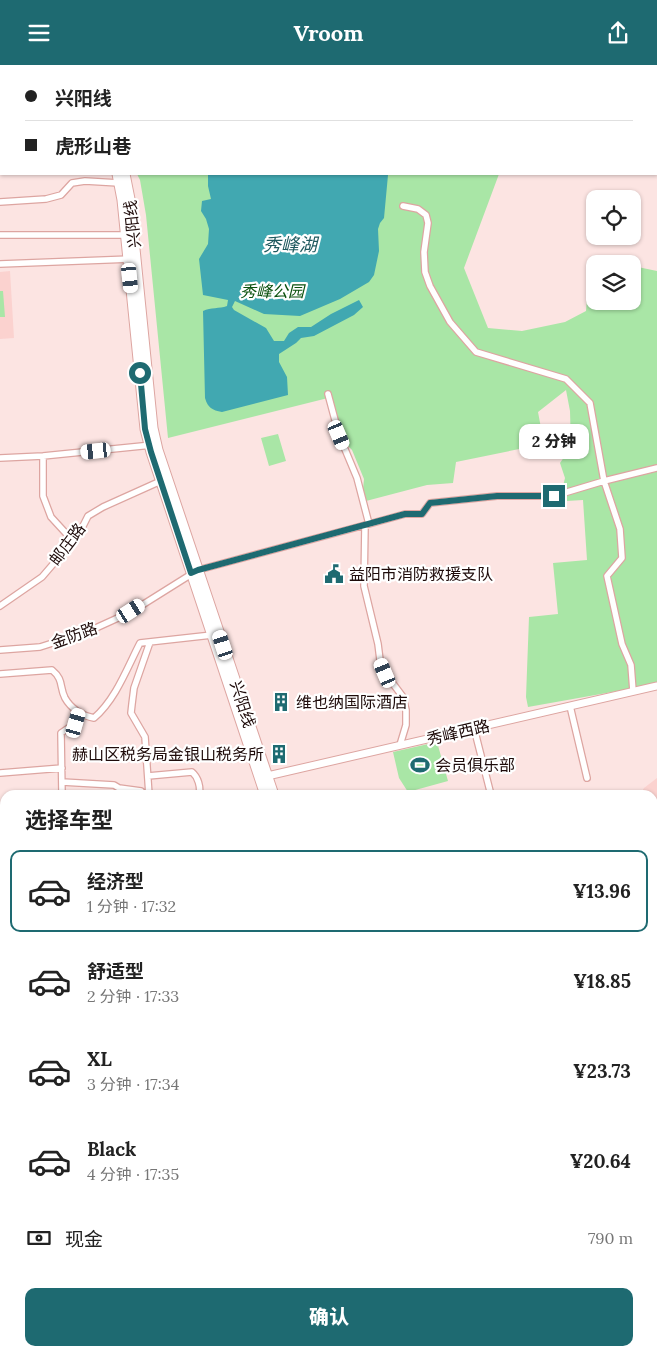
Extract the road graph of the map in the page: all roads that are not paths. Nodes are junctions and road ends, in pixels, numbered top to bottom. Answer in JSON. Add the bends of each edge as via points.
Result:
{"nodes":[{"id":1,"x":125,"y":175,"type":"edge"},
{"id":2,"x":118,"y":178,"type":"edge"},
{"id":3,"x":0,"y":202,"type":"edge"},
{"id":4,"x":402,"y":206,"type":"dead end"},
{"id":5,"x":0,"y":235,"type":"edge"},
{"id":6,"x":130,"y":235,"type":"junction"},
{"id":7,"x":132,"y":259,"type":"junction"},
{"id":8,"x":0,"y":265,"type":"edge"},
{"id":9,"x":328,"y":394,"type":"dead end"},
{"id":10,"x":153,"y":445,"type":"junction"},
{"id":11,"x":43,"y":456,"type":"junction"},
{"id":12,"x":0,"y":458,"type":"edge"},
{"id":13,"x":657,"y":468,"type":"edge"},
{"id":14,"x":164,"y":480,"type":"junction"},
{"id":15,"x":604,"y":481,"type":"junction"},
{"id":16,"x":367,"y":525,"type":"junction"},
{"id":17,"x":72,"y":541,"type":"junction"},
{"id":18,"x":195,"y":571,"type":"junction"},
{"id":19,"x":0,"y":606,"type":"edge"},
{"id":20,"x":212,"y":635,"type":"junction"},
{"id":21,"x":150,"y":641,"type":"junction"},
{"id":22,"x":0,"y":650,"type":"edge"},
{"id":23,"x":0,"y":674,"type":"edge"},
{"id":24,"x":657,"y":686,"type":"edge"},
{"id":25,"x":634,"y":691,"type":"junction"},
{"id":26,"x":570,"y":706,"type":"junction"},
{"id":27,"x":78,"y":713,"type":"junction"},
{"id":28,"x":474,"y":728,"type":"junction"},
{"id":29,"x":400,"y":745,"type":"junction"},
{"id":30,"x":62,"y":768,"type":"junction"},
{"id":31,"x":0,"y":773,"type":"edge"},
{"id":32,"x":148,"y":776,"type":"junction"},
{"id":33,"x":264,"y":777,"type":"junction"},
{"id":34,"x":587,"y":778,"type":"dead end"},
{"id":35,"x":62,"y":782,"type":"junction"},
{"id":36,"x":62,"y":790,"type":"edge"},
{"id":37,"x":133,"y":790,"type":"edge"},
{"id":38,"x":149,"y":790,"type":"edge"},
{"id":39,"x":200,"y":790,"type":"edge"},
{"id":40,"x":265,"y":790,"type":"edge"},
{"id":41,"x":271,"y":790,"type":"edge"},
{"id":42,"x":490,"y":790,"type":"edge"}],
"edges":[{"from":1,"to":6,"type":"main road","name":"兴阳线","via":[[130,199]]},
{"from":2,"to":3,"type":"street","via":[[72,183],[61,195],[46,199]]},
{"from":2,"to":6,"type":"main road","name":"兴阳线"},
{"from":4,"to":15,"type":"street","via":[[418,209],[426,215],[424,259],[430,286],[450,322],[476,352],[566,379],[590,403]]},
{"from":5,"to":6,"type":"street"},
{"from":6,"to":7,"type":"main road","name":"兴阳线"},
{"from":7,"to":8,"type":"street"},
{"from":7,"to":10,"type":"main road","name":"兴阳线"},
{"from":9,"to":16,"type":"street","via":[[339,435],[357,478]]},
{"from":10,"to":11,"type":"street"},
{"from":10,"to":14,"type":"main road","name":"兴阳线"},
{"from":11,"to":12,"type":"street"},
{"from":11,"to":17,"type":"street","via":[[43,497],[51,517]]},
{"from":13,"to":15,"type":"street"},
{"from":14,"to":17,"type":"street","name":"邮庄路","via":[[88,516]]},
{"from":14,"to":18,"type":"main road","name":"兴阳线"},
{"from":15,"to":16,"type":"street","name":"金防路","via":[[554,496],[497,496],[430,503],[422,514],[405,514]]},
{"from":15,"to":25,"type":"street","via":[[620,529],[622,558],[607,576],[622,644],[631,665]]},
{"from":16,"to":18,"type":"street","name":"金防路"},
{"from":16,"to":29,"type":"street","via":[[364,586],[380,661],[403,697],[406,710],[406,725]]},
{"from":17,"to":19,"type":"street","name":"邮庄路","via":[[42,577]]},
{"from":18,"to":20,"type":"main road","name":"兴阳线"},
{"from":18,"to":22,"type":"street","name":"金防路","via":[[131,611],[87,632],[40,647]]},
{"from":18,"to":33,"type":"main road","name":"兴阳线"},
{"from":20,"to":21,"type":"street"},
{"from":20,"to":33,"type":"main road","name":"兴阳线"},
{"from":21,"to":27,"type":"street","via":[[140,643],[114,694],[100,713],[94,718]]},
{"from":21,"to":32,"type":"street","via":[[132,704],[132,713],[145,737]]},
{"from":23,"to":27,"type":"street","via":[[52,670],[60,677],[66,700]]},
{"from":24,"to":25,"type":"street","name":"秀峰西路"},
{"from":25,"to":26,"type":"street","name":"秀峰西路"},
{"from":26,"to":28,"type":"street","name":"秀峰西路"},
{"from":26,"to":34,"type":"street"},
{"from":27,"to":30,"type":"street","via":[[76,723],[61,733]]},
{"from":28,"to":29,"type":"street","name":"秀峰西路"},
{"from":28,"to":42,"type":"street"},
{"from":29,"to":33,"type":"street","name":"秀峰西路"},
{"from":30,"to":31,"type":"street"},
{"from":30,"to":35,"type":"street"},
{"from":32,"to":38,"type":"street"},
{"from":32,"to":39,"type":"street","via":[[192,772],[197,776]]},
{"from":33,"to":40,"type":"main road","name":"兴阳线"},
{"from":33,"to":41,"type":"main road","name":"兴阳线"},
{"from":35,"to":36,"type":"street"},
{"from":35,"to":37,"type":"street","via":[[114,785]]}]}
